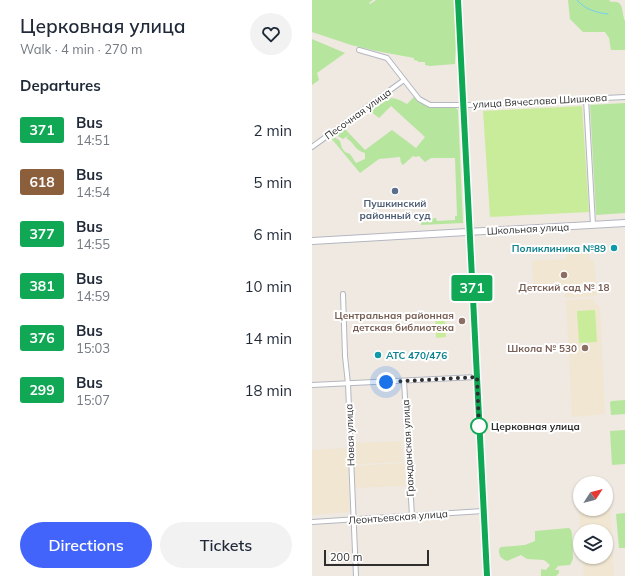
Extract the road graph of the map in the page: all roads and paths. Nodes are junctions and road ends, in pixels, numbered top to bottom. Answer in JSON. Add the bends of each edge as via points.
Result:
{"nodes":[{"id":1,"x":458,"y":0,"type":"edge"},
{"id":2,"x":359,"y":50,"type":"dead end"},
{"id":3,"x":404,"y":80,"type":"junction"},
{"id":4,"x":625,"y":97,"type":"edge"},
{"id":5,"x":586,"y":99,"type":"junction"},
{"id":6,"x":463,"y":105,"type":"junction"},
{"id":7,"x":312,"y":147,"type":"edge"},
{"id":8,"x":625,"y":223,"type":"edge"},
{"id":9,"x":593,"y":225,"type":"junction"},
{"id":10,"x":470,"y":232,"type":"junction"},
{"id":11,"x":312,"y":241,"type":"edge"},
{"id":12,"x":343,"y":294,"type":"dead end"},
{"id":13,"x":477,"y":377,"type":"junction"},
{"id":14,"x":404,"y":381,"type":"junction"},
{"id":15,"x":348,"y":384,"type":"junction"},
{"id":16,"x":312,"y":385,"type":"edge"},
{"id":17,"x":483,"y":511,"type":"junction"},
{"id":18,"x":412,"y":516,"type":"junction"},
{"id":19,"x":353,"y":519,"type":"junction"},
{"id":20,"x":312,"y":522,"type":"edge"},
{"id":21,"x":356,"y":576,"type":"edge"},
{"id":22,"x":487,"y":576,"type":"edge"}],
"edges":[{"from":1,"to":6,"type":"street"},
{"from":2,"to":3,"type":"street","name":"улица Вячеслава Шишкова","via":[[387,58]]},
{"from":3,"to":6,"type":"street","name":"улица Вячеслава Шишкова","via":[[424,103]]},
{"from":3,"to":7,"type":"street","name":"Песочная улица"},
{"from":4,"to":5,"type":"street","name":"улица Вячеслава Шишкова"},
{"from":5,"to":6,"type":"street","name":"улица Вячеслава Шишкова"},
{"from":5,"to":9,"type":"street"},
{"from":6,"to":10,"type":"street"},
{"from":8,"to":9,"type":"street","name":"Школьная улица"},
{"from":9,"to":10,"type":"street","name":"Школьная улица"},
{"from":10,"to":11,"type":"street","name":"Школьная улица"},
{"from":10,"to":13,"type":"street"},
{"from":12,"to":15,"type":"street","name":"Новая улица"},
{"from":13,"to":14,"type":"street"},
{"from":13,"to":17,"type":"street"},
{"from":14,"to":15,"type":"street"},
{"from":14,"to":18,"type":"street","name":"Гражданская улица"},
{"from":15,"to":16,"type":"street"},
{"from":15,"to":19,"type":"street","name":"Новая улица"},
{"from":17,"to":18,"type":"street","name":"Леонтьевская улица"},
{"from":17,"to":22,"type":"street"},
{"from":18,"to":19,"type":"street","name":"Леонтьевская улица"},
{"from":19,"to":20,"type":"street","name":"Леонтьевская улица"},
{"from":19,"to":21,"type":"street","name":"Новая улица"}]}
